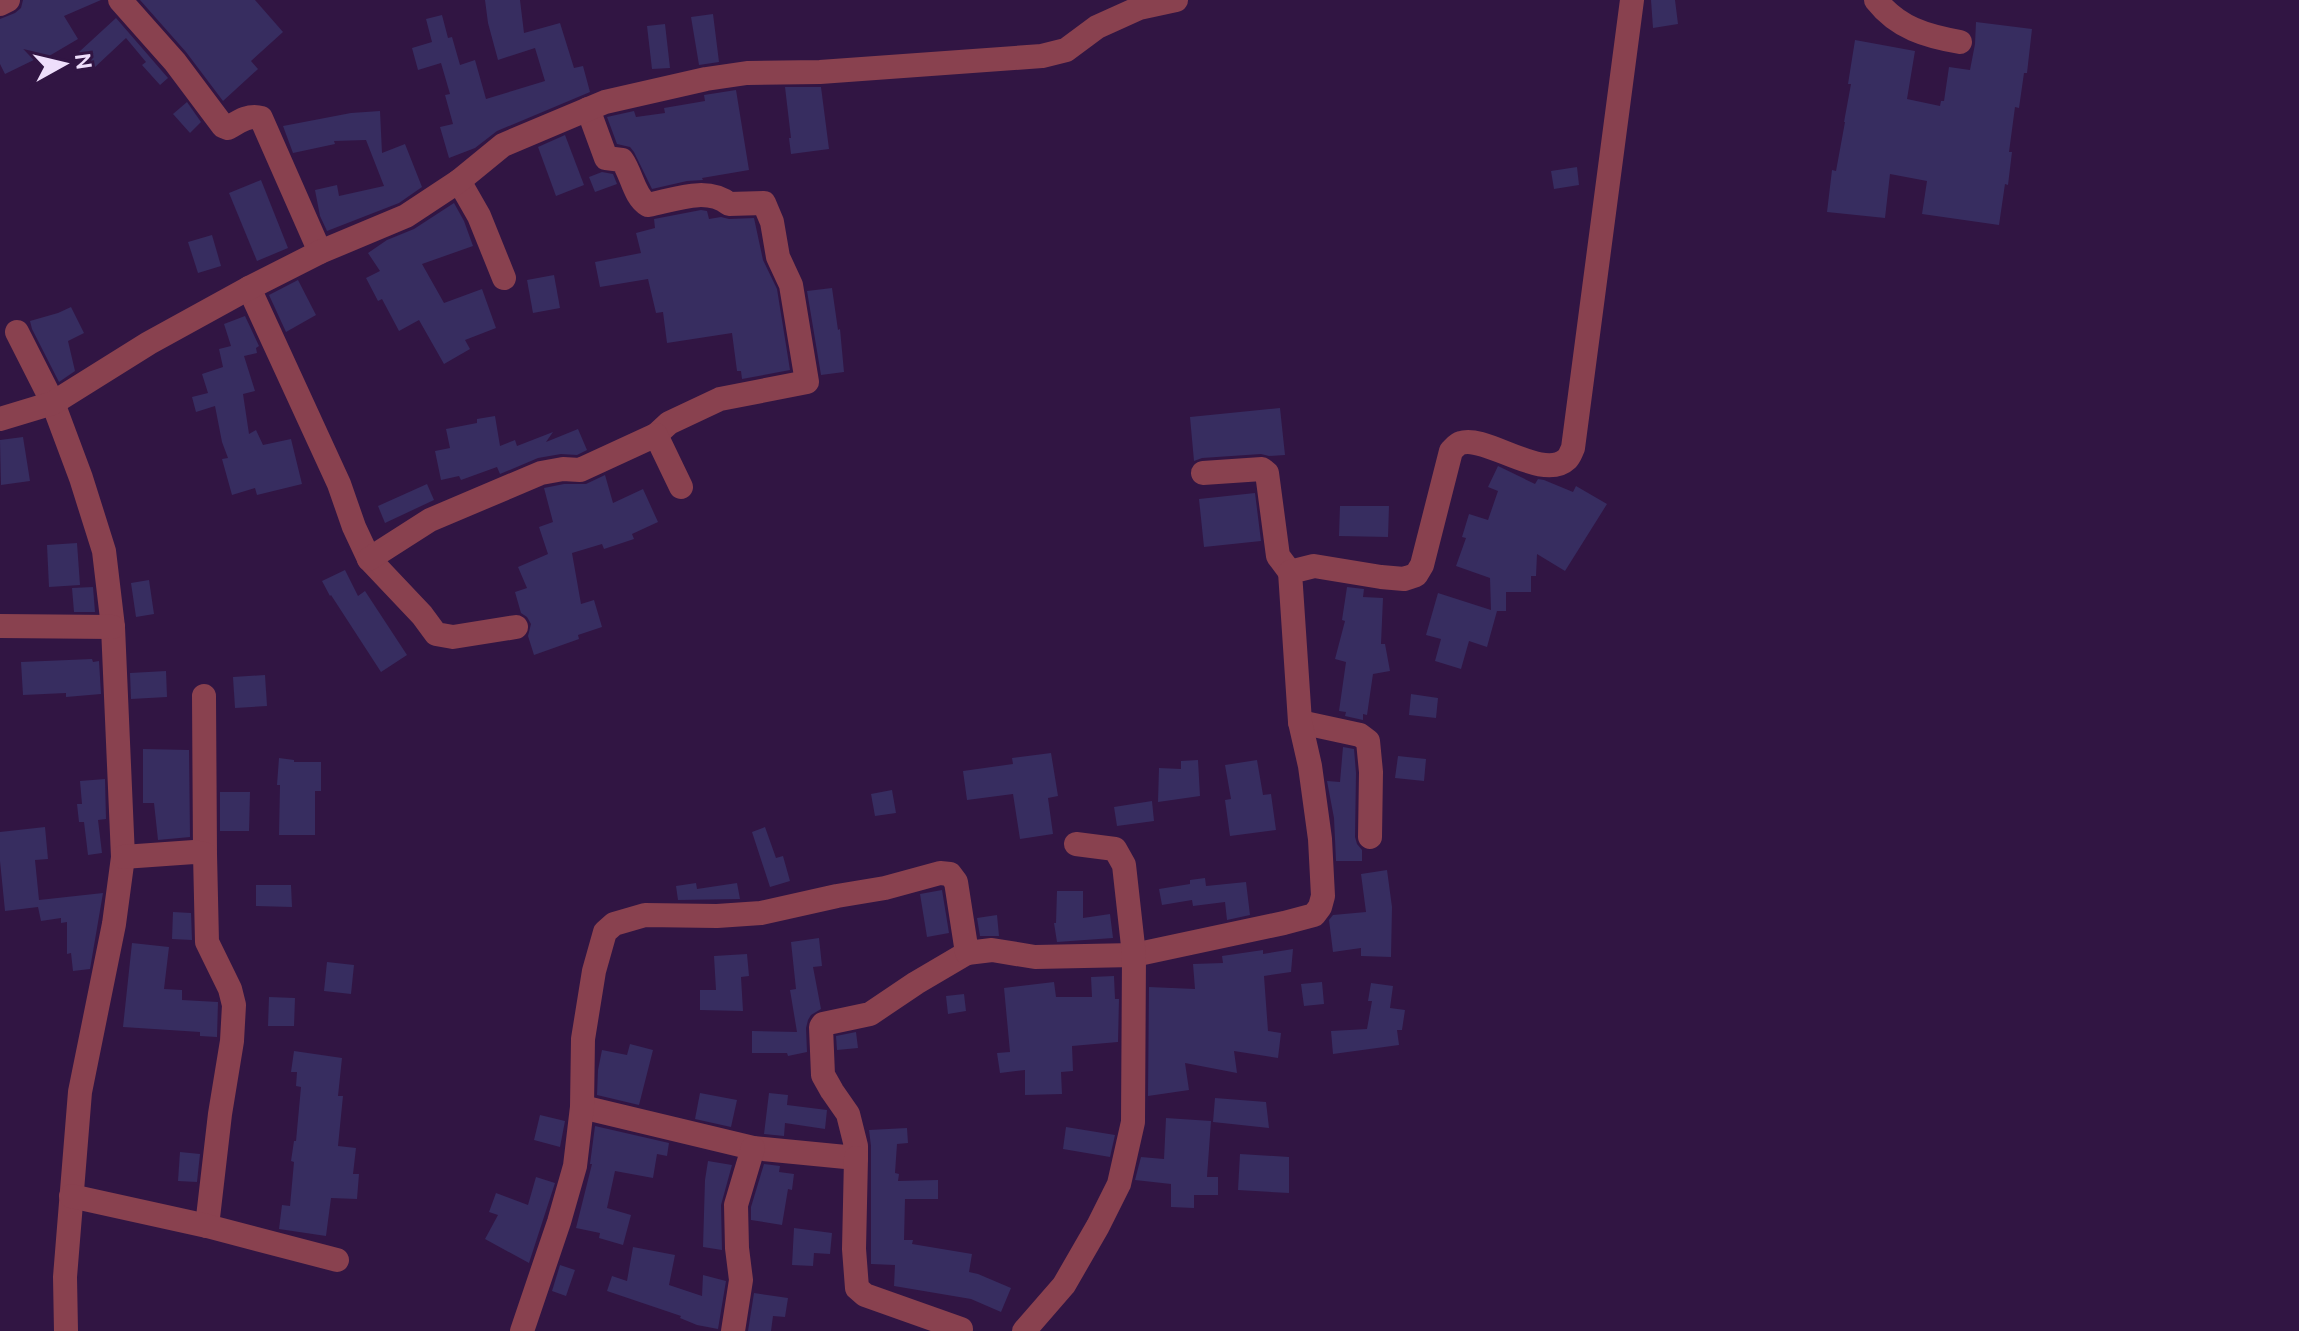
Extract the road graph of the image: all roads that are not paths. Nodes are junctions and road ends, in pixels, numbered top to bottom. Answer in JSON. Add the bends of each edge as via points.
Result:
{"nodes":[{"id":1,"x":8,"y":0,"type":"edge"},
{"id":2,"x":120,"y":0,"type":"edge"},
{"id":3,"x":1176,"y":0,"type":"edge"},
{"id":4,"x":1632,"y":0,"type":"edge"},
{"id":5,"x":1876,"y":0,"type":"edge"},
{"id":6,"x":0,"y":4,"type":"edge"},
{"id":7,"x":1960,"y":42,"type":"dead end"},
{"id":8,"x":588,"y":109,"type":"junction"},
{"id":9,"x":459,"y":181,"type":"junction"},
{"id":10,"x":320,"y":252,"type":"junction"},
{"id":11,"x":504,"y":278,"type":"dead end"},
{"id":12,"x":249,"y":288,"type":"junction"},
{"id":13,"x":17,"y":332,"type":"dead end"},
{"id":14,"x":53,"y":403,"type":"junction"},
{"id":15,"x":0,"y":419,"type":"edge"},
{"id":16,"x":656,"y":435,"type":"junction"},
{"id":17,"x":1203,"y":473,"type":"dead end"},
{"id":18,"x":681,"y":487,"type":"dead end"},
{"id":19,"x":369,"y":559,"type":"junction"},
{"id":20,"x":1290,"y":572,"type":"junction"},
{"id":21,"x":0,"y":626,"type":"edge"},
{"id":22,"x":113,"y":627,"type":"junction"},
{"id":23,"x":516,"y":627,"type":"dead end"},
{"id":24,"x":204,"y":696,"type":"dead end"},
{"id":25,"x":1300,"y":722,"type":"junction"},
{"id":26,"x":1370,"y":837,"type":"dead end"},
{"id":27,"x":1076,"y":844,"type":"dead end"},
{"id":28,"x":205,"y":854,"type":"junction"},
{"id":29,"x":123,"y":857,"type":"junction"},
{"id":30,"x":967,"y":953,"type":"junction"},
{"id":31,"x":1134,"y":955,"type":"junction"},
{"id":32,"x":582,"y":1107,"type":"junction"},
{"id":33,"x":753,"y":1148,"type":"junction"},
{"id":34,"x":856,"y":1158,"type":"junction"},
{"id":35,"x":71,"y":1196,"type":"junction"},
{"id":36,"x":207,"y":1226,"type":"junction"},
{"id":37,"x":337,"y":1260,"type":"dead end"},
{"id":38,"x":961,"y":1329,"type":"dead end"},
{"id":39,"x":66,"y":1331,"type":"edge"},
{"id":40,"x":522,"y":1331,"type":"edge"},
{"id":41,"x":733,"y":1331,"type":"edge"},
{"id":42,"x":1024,"y":1331,"type":"edge"}],
"edges":[{"from":1,"to":6,"type":"street"},
{"from":2,"to":10,"type":"street","via":[[223,126],[261,118]]},
{"from":3,"to":8,"type":"street","via":[[1139,8],[1097,27],[1066,50],[1042,56],[747,73]]},
{"from":4,"to":20,"type":"street","via":[[1573,448],[1566,460],[1534,463],[1462,442],[1451,451],[1416,575],[1381,577],[1314,566]]},
{"from":5,"to":7,"type":"street","via":[[1887,14],[1928,36]]},
{"from":8,"to":9,"type":"street","via":[[503,145]]},
{"from":8,"to":16,"type":"street","via":[[606,158],[622,160],[641,201],[648,205],[707,193],[729,204],[764,203],[791,285],[807,382],[720,399],[669,423]]},
{"from":9,"to":10,"type":"street","via":[[406,216]]},
{"from":9,"to":11,"type":"street"},
{"from":10,"to":12,"type":"street"},
{"from":12,"to":14,"type":"street"},
{"from":12,"to":19,"type":"street"},
{"from":13,"to":14,"type":"street"},
{"from":14,"to":15,"type":"street"},
{"from":14,"to":22,"type":"street","via":[[104,551]]},
{"from":16,"to":18,"type":"street"},
{"from":16,"to":19,"type":"street","via":[[580,470],[541,473],[471,502],[430,520]]},
{"from":17,"to":20,"type":"street","via":[[1265,471],[1278,556]]},
{"from":19,"to":23,"type":"street","via":[[436,634],[453,637]]},
{"from":20,"to":25,"type":"street"},
{"from":21,"to":22,"type":"street"},
{"from":22,"to":29,"type":"street"},
{"from":24,"to":28,"type":"street"},
{"from":25,"to":26,"type":"street","via":[[1368,741]]},
{"from":25,"to":31,"type":"street","via":[[1320,839],[1320,907],[1314,915],[1284,923]]},
{"from":27,"to":31,"type":"street","via":[[1115,849],[1124,865]]},
{"from":28,"to":29,"type":"street"},
{"from":28,"to":36,"type":"street","via":[[207,942],[234,1005]]},
{"from":29,"to":35,"type":"street","via":[[80,1092]]},
{"from":30,"to":31,"type":"street"},
{"from":30,"to":32,"type":"street","via":[[956,882],[950,874],[940,873],[761,913],[645,915],[614,924],[605,932],[594,971],[583,1039]]},
{"from":30,"to":34,"type":"street","via":[[870,1014],[823,1024],[823,1075],[848,1114]]},
{"from":31,"to":42,"type":"street","via":[[1133,1122],[1119,1184],[1064,1285]]},
{"from":32,"to":33,"type":"street"},
{"from":32,"to":40,"type":"street","via":[[575,1166]]},
{"from":33,"to":34,"type":"street"},
{"from":33,"to":41,"type":"street","via":[[736,1205],[741,1280]]},
{"from":34,"to":38,"type":"street","via":[[857,1288]]},
{"from":35,"to":36,"type":"street"},
{"from":35,"to":39,"type":"street"},
{"from":36,"to":37,"type":"street"}]}
